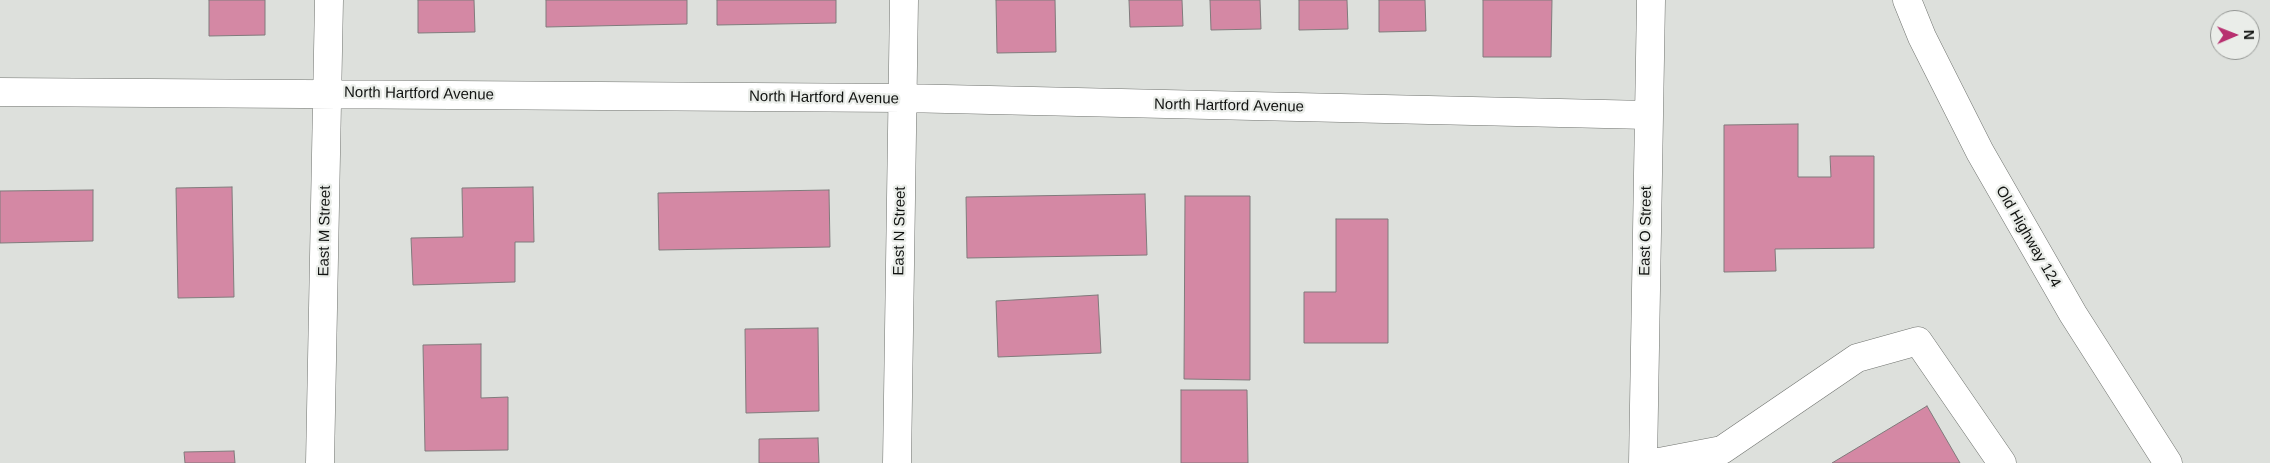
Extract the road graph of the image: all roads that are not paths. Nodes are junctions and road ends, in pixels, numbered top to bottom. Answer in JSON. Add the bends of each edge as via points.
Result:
{"nodes":[{"id":1,"x":329,"y":0,"type":"edge"},
{"id":2,"x":904,"y":0,"type":"edge"},
{"id":3,"x":1651,"y":0,"type":"edge"},
{"id":4,"x":1907,"y":0,"type":"edge"},
{"id":5,"x":0,"y":92,"type":"edge"},
{"id":6,"x":327,"y":93,"type":"junction"},
{"id":7,"x":902,"y":98,"type":"junction"},
{"id":8,"x":1648,"y":116,"type":"junction"},
{"id":9,"x":320,"y":463,"type":"edge"},
{"id":10,"x":898,"y":463,"type":"edge"},
{"id":11,"x":1643,"y":463,"type":"edge"},
{"id":12,"x":1654,"y":463,"type":"edge"},
{"id":13,"x":2002,"y":463,"type":"edge"},
{"id":14,"x":2168,"y":463,"type":"edge"}],
"edges":[{"from":1,"to":6,"type":"street","name":"East M Street"},
{"from":2,"to":7,"type":"street","name":"East N Street"},
{"from":3,"to":8,"type":"street","name":"East O Street"},
{"from":4,"to":14,"type":"street","name":"Old Highway 124","via":[[1980,152],[2073,314]]},
{"from":5,"to":6,"type":"street","name":"North Hartford Avenue"},
{"from":6,"to":7,"type":"street","name":"North Hartford Avenue"},
{"from":6,"to":9,"type":"street","name":"East M Street"},
{"from":7,"to":8,"type":"street","name":"North Hartford Avenue"},
{"from":7,"to":10,"type":"street","name":"East N Street"},
{"from":8,"to":11,"type":"street","name":"East O Street"},
{"from":12,"to":13,"type":"street","via":[[1722,450],[1857,358],[1918,341]]}]}
